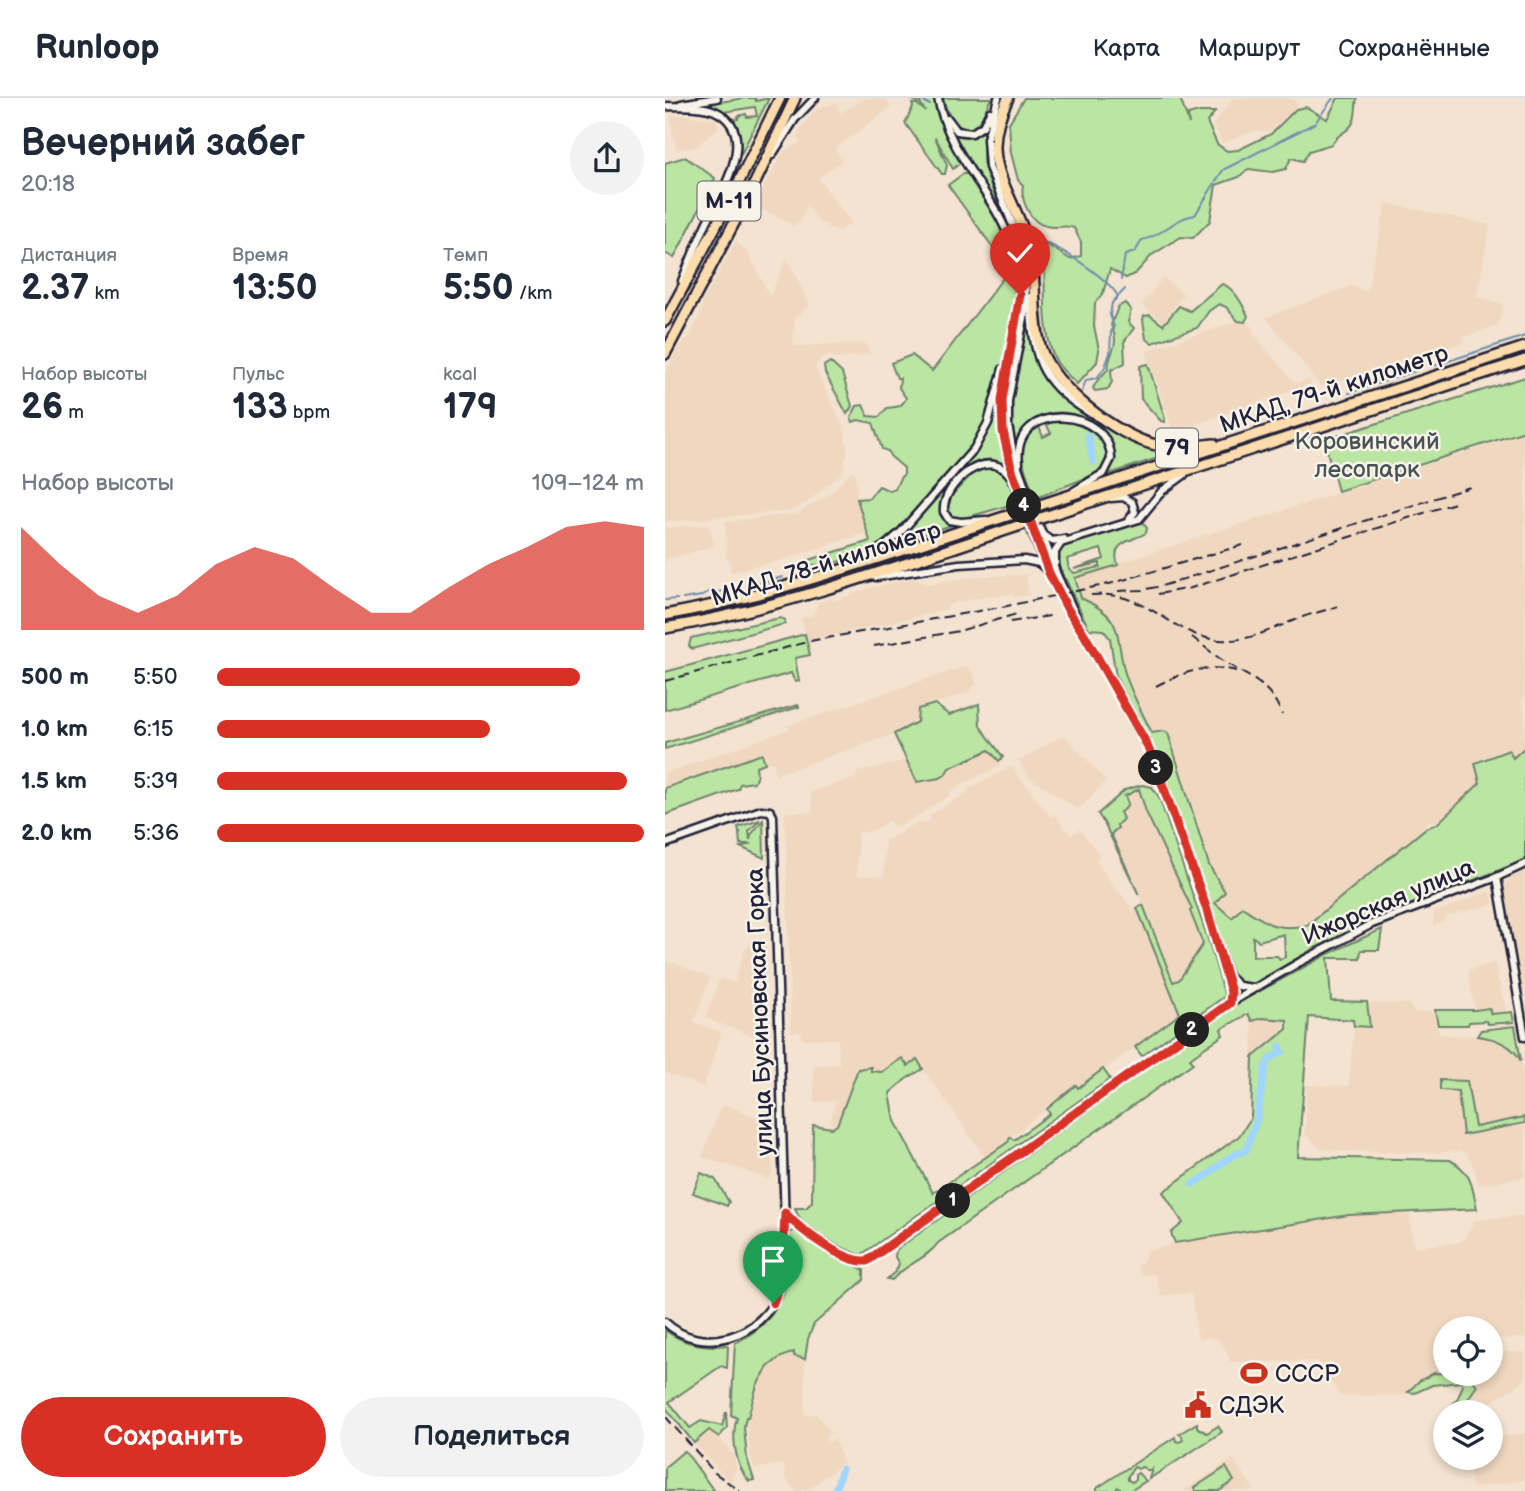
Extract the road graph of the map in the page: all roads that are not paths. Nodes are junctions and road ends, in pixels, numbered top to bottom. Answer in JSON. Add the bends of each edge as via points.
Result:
{"nodes":[{"id":1,"x":717,"y":98,"type":"edge"},
{"id":2,"x":780,"y":98,"type":"edge"},
{"id":3,"x":795,"y":98,"type":"edge"},
{"id":4,"x":815,"y":98,"type":"edge"},
{"id":5,"x":939,"y":98,"type":"edge"},
{"id":6,"x":998,"y":98,"type":"edge"},
{"id":7,"x":1009,"y":98,"type":"edge"},
{"id":8,"x":666,"y":106,"type":"edge"},
{"id":9,"x":754,"y":185,"type":"junction"},
{"id":10,"x":1026,"y":270,"type":"junction"},
{"id":11,"x":674,"y":303,"type":"junction"},
{"id":12,"x":665,"y":321,"type":"edge"},
{"id":13,"x":1012,"y":344,"type":"junction"},
{"id":14,"x":1525,"y":347,"type":"edge"},
{"id":15,"x":665,"y":354,"type":"edge"},
{"id":16,"x":1525,"y":360,"type":"edge"},
{"id":17,"x":1112,"y":424,"type":"junction"},
{"id":18,"x":1230,"y":443,"type":"junction"},
{"id":19,"x":1192,"y":469,"type":"junction"},
{"id":20,"x":1020,"y":472,"type":"junction"},
{"id":21,"x":1020,"y":493,"type":"junction"},
{"id":22,"x":1060,"y":498,"type":"junction"},
{"id":23,"x":1102,"y":499,"type":"junction"},
{"id":24,"x":995,"y":520,"type":"junction"},
{"id":25,"x":1039,"y":529,"type":"junction"},
{"id":26,"x":997,"y":533,"type":"joint"},
{"id":27,"x":839,"y":571,"type":"junction"},
{"id":28,"x":1049,"y":573,"type":"junction"},
{"id":29,"x":1058,"y":575,"type":"junction"},
{"id":30,"x":846,"y":582,"type":"junction"},
{"id":31,"x":665,"y":615,"type":"edge"},
{"id":32,"x":665,"y":628,"type":"edge"},
{"id":33,"x":1084,"y":634,"type":"junction"},
{"id":34,"x":665,"y":844,"type":"edge"},
{"id":35,"x":1525,"y":863,"type":"edge"},
{"id":36,"x":1497,"y":877,"type":"junction"},
{"id":37,"x":1224,"y":966,"type":"junction"},
{"id":38,"x":1256,"y":987,"type":"junction"},
{"id":39,"x":1230,"y":1003,"type":"junction"},
{"id":40,"x":1524,"y":1021,"type":"edge"},
{"id":41,"x":1525,"y":1038,"type":"edge"},
{"id":42,"x":785,"y":1213,"type":"junction"},
{"id":43,"x":665,"y":1322,"type":"edge"}],
"edges":[{"from":1,"to":8,"type":"main road"},
{"from":2,"to":11,"type":"highway","number":"М-11"},
{"from":3,"to":9,"type":"highway","number":"М-11"},
{"from":4,"to":9,"type":"main road","via":[[795,119]]},
{"from":5,"to":6,"type":"main road","via":[[949,124],[967,133],[983,126]]},
{"from":5,"to":13,"type":"main road","via":[[951,139],[1000,217],[1016,257],[1020,295]]},
{"from":6,"to":10,"type":"main road","via":[[987,139],[989,167],[1019,240]]},
{"from":7,"to":17,"type":"highway","via":[[997,130],[996,159],[1030,251],[1042,350],[1060,383]]},
{"from":8,"to":11,"type":"main road","via":[[718,113],[729,123],[737,142],[732,169]]},
{"from":9,"to":15,"type":"highway","number":"М-11"},
{"from":10,"to":17,"type":"main road","via":[[1033,340],[1043,370],[1064,396]]},
{"from":10,"to":20,"type":"main road","via":[[1025,313],[1008,401],[1009,437]]},
{"from":11,"to":12,"type":"highway","number":"М-11"},
{"from":13,"to":21,"type":"main road","via":[[1002,422]]},
{"from":13,"to":27,"type":"main road","via":[[988,423],[974,450],[892,541]]},
{"from":14,"to":18,"type":"highway","name":"МКАД, 79-й километр"},
{"from":16,"to":19,"type":"highway","name":"МКАД, 79-й километр"},
{"from":17,"to":18,"type":"highway","number":"79","via":[[1161,446]]},
{"from":18,"to":22,"type":"highway","name":"МКАД, 79-й километр"},
{"from":19,"to":23,"type":"highway","name":"МКАД, 79-й километр"},
{"from":19,"to":29,"type":"main road","via":[[1167,487],[1139,519],[1061,543],[1054,557]]},
{"from":20,"to":22,"type":"main road","via":[[1019,444],[1031,426],[1057,418],[1088,425],[1109,446],[1110,464],[1100,476]]},
{"from":20,"to":25,"type":"main road"},
{"from":21,"to":24,"type":"main road","via":[[1005,469],[985,464],[971,468],[945,499],[949,520]]},
{"from":21,"to":28,"type":"main road"},
{"from":22,"to":24,"type":"highway","name":"МКАД, 79-й километр","bridge":true},
{"from":23,"to":25,"type":"main road","via":[[1128,498],[1135,509],[1133,516],[1120,524],[1057,541],[1047,539]]},
{"from":23,"to":26,"type":"highway","name":"МКАД, 79-й километр","bridge":true},
{"from":24,"to":27,"type":"highway","name":"МКАД, 78-й километр"},
{"from":25,"to":29,"type":"main road"},
{"from":26,"to":30,"type":"highway","name":"МКАД, 78-й километр"},
{"from":27,"to":31,"type":"highway","name":"МКАД, 78-й километр"},
{"from":28,"to":30,"type":"main road","via":[[1039,562],[1024,560],[959,564]]},
{"from":28,"to":33,"type":"main road"},
{"from":29,"to":33,"type":"main road"},
{"from":30,"to":32,"type":"highway","name":"МКАД, 78-й километр"},
{"from":33,"to":37,"type":"main road","via":[[1146,743]]},
{"from":34,"to":42,"type":"main road","name":"улица Бусиновская Горка","via":[[761,810],[770,811]]},
{"from":35,"to":36,"type":"main road","name":"Ижорская улица"},
{"from":36,"to":38,"type":"main road","name":"Ижорская улица","via":[[1372,924]]},
{"from":36,"to":40,"type":"main road"},
{"from":37,"to":38,"type":"main road","via":[[1234,984]]},
{"from":37,"to":39,"type":"main road"},
{"from":38,"to":39,"type":"main road","name":"Ижорская улица"},
{"from":39,"to":42,"type":"main road","name":"Ижорская улица","via":[[867,1261],[813,1238]]},
{"from":40,"to":41,"type":"main road"},
{"from":42,"to":43,"type":"main road","name":"улица Бусиновская Горка","via":[[782,1282],[760,1318],[740,1334],[714,1340],[689,1338]]}]}
